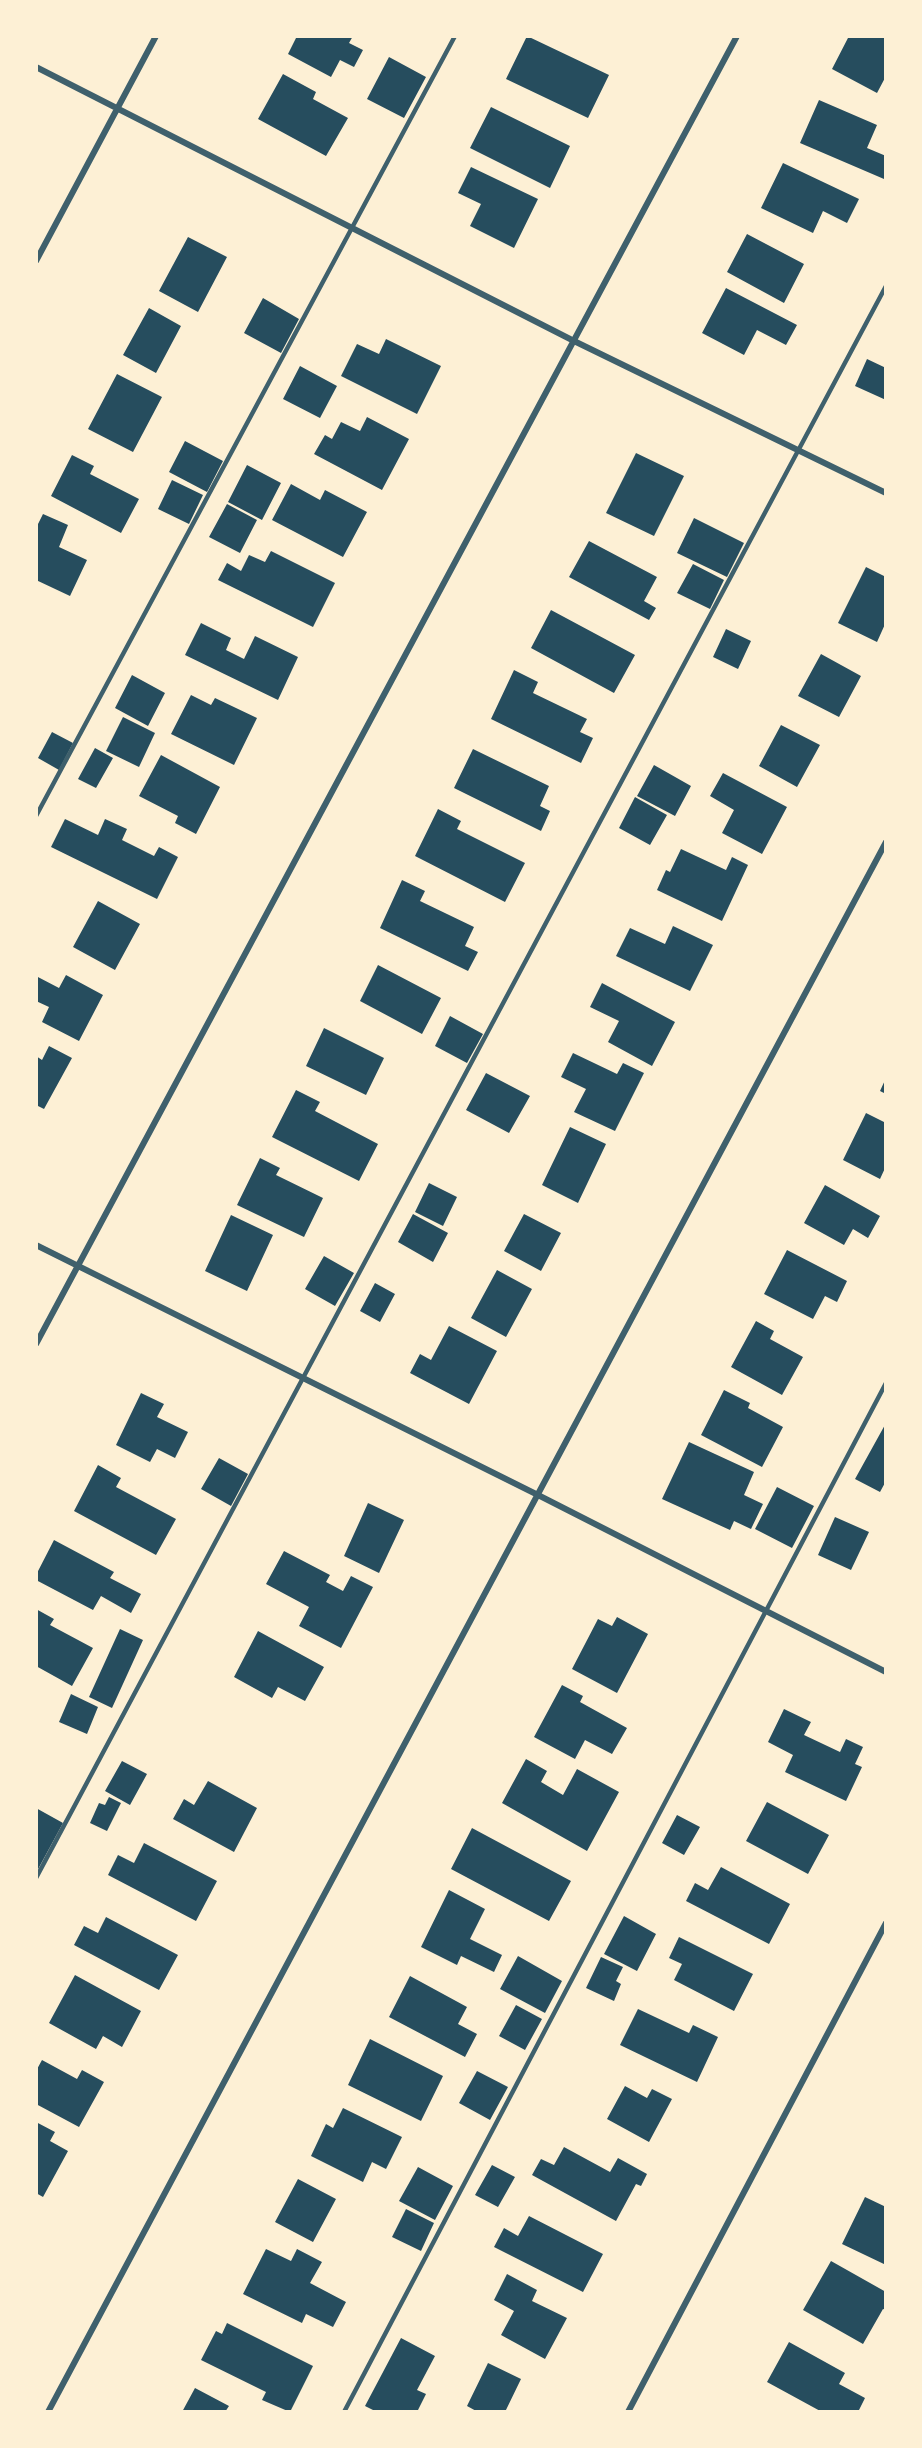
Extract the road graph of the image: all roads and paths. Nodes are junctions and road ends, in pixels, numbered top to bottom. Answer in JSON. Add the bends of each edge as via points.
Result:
{"nodes":[{"id":1,"x":156,"y":36,"type":"edge"},
{"id":2,"x":455,"y":36,"type":"edge"},
{"id":3,"x":736,"y":36,"type":"edge"},
{"id":4,"x":36,"y":67,"type":"edge"},
{"id":5,"x":117,"y":109,"type":"junction"},
{"id":6,"x":352,"y":228,"type":"junction"},
{"id":7,"x":36,"y":261,"type":"edge"},
{"id":8,"x":886,"y":286,"type":"edge"},
{"id":9,"x":574,"y":342,"type":"junction"},
{"id":10,"x":799,"y":449,"type":"junction"},
{"id":11,"x":886,"y":493,"type":"edge"},
{"id":12,"x":36,"y":816,"type":"edge"},
{"id":13,"x":886,"y":842,"type":"edge"},
{"id":14,"x":36,"y":1245,"type":"edge"},
{"id":15,"x":77,"y":1267,"type":"junction"},
{"id":16,"x":36,"y":1344,"type":"edge"},
{"id":17,"x":304,"y":1380,"type":"junction"},
{"id":18,"x":886,"y":1383,"type":"edge"},
{"id":19,"x":538,"y":1495,"type":"junction"},
{"id":20,"x":766,"y":1611,"type":"junction"},
{"id":21,"x":886,"y":1672,"type":"edge"},
{"id":22,"x":36,"y":1878,"type":"edge"},
{"id":23,"x":886,"y":1923,"type":"edge"},
{"id":24,"x":48,"y":2412,"type":"edge"},
{"id":25,"x":344,"y":2412,"type":"edge"},
{"id":26,"x":628,"y":2412,"type":"edge"}],
"edges":[{"from":1,"to":5,"type":"street"},
{"from":2,"to":6,"type":"lane"},
{"from":3,"to":9,"type":"street"},
{"from":4,"to":5,"type":"street"},
{"from":5,"to":6,"type":"street"},
{"from":5,"to":7,"type":"street"},
{"from":6,"to":9,"type":"street"},
{"from":6,"to":12,"type":"lane"},
{"from":8,"to":10,"type":"lane"},
{"from":9,"to":10,"type":"street"},
{"from":9,"to":15,"type":"street"},
{"from":10,"to":11,"type":"street"},
{"from":10,"to":17,"type":"lane"},
{"from":13,"to":19,"type":"street"},
{"from":14,"to":15,"type":"street"},
{"from":15,"to":16,"type":"street"},
{"from":15,"to":17,"type":"street"},
{"from":17,"to":19,"type":"street"},
{"from":17,"to":22,"type":"lane"},
{"from":18,"to":20,"type":"lane"},
{"from":19,"to":20,"type":"street"},
{"from":19,"to":24,"type":"street"},
{"from":20,"to":21,"type":"street"},
{"from":20,"to":25,"type":"lane"},
{"from":23,"to":26,"type":"street"}]}
